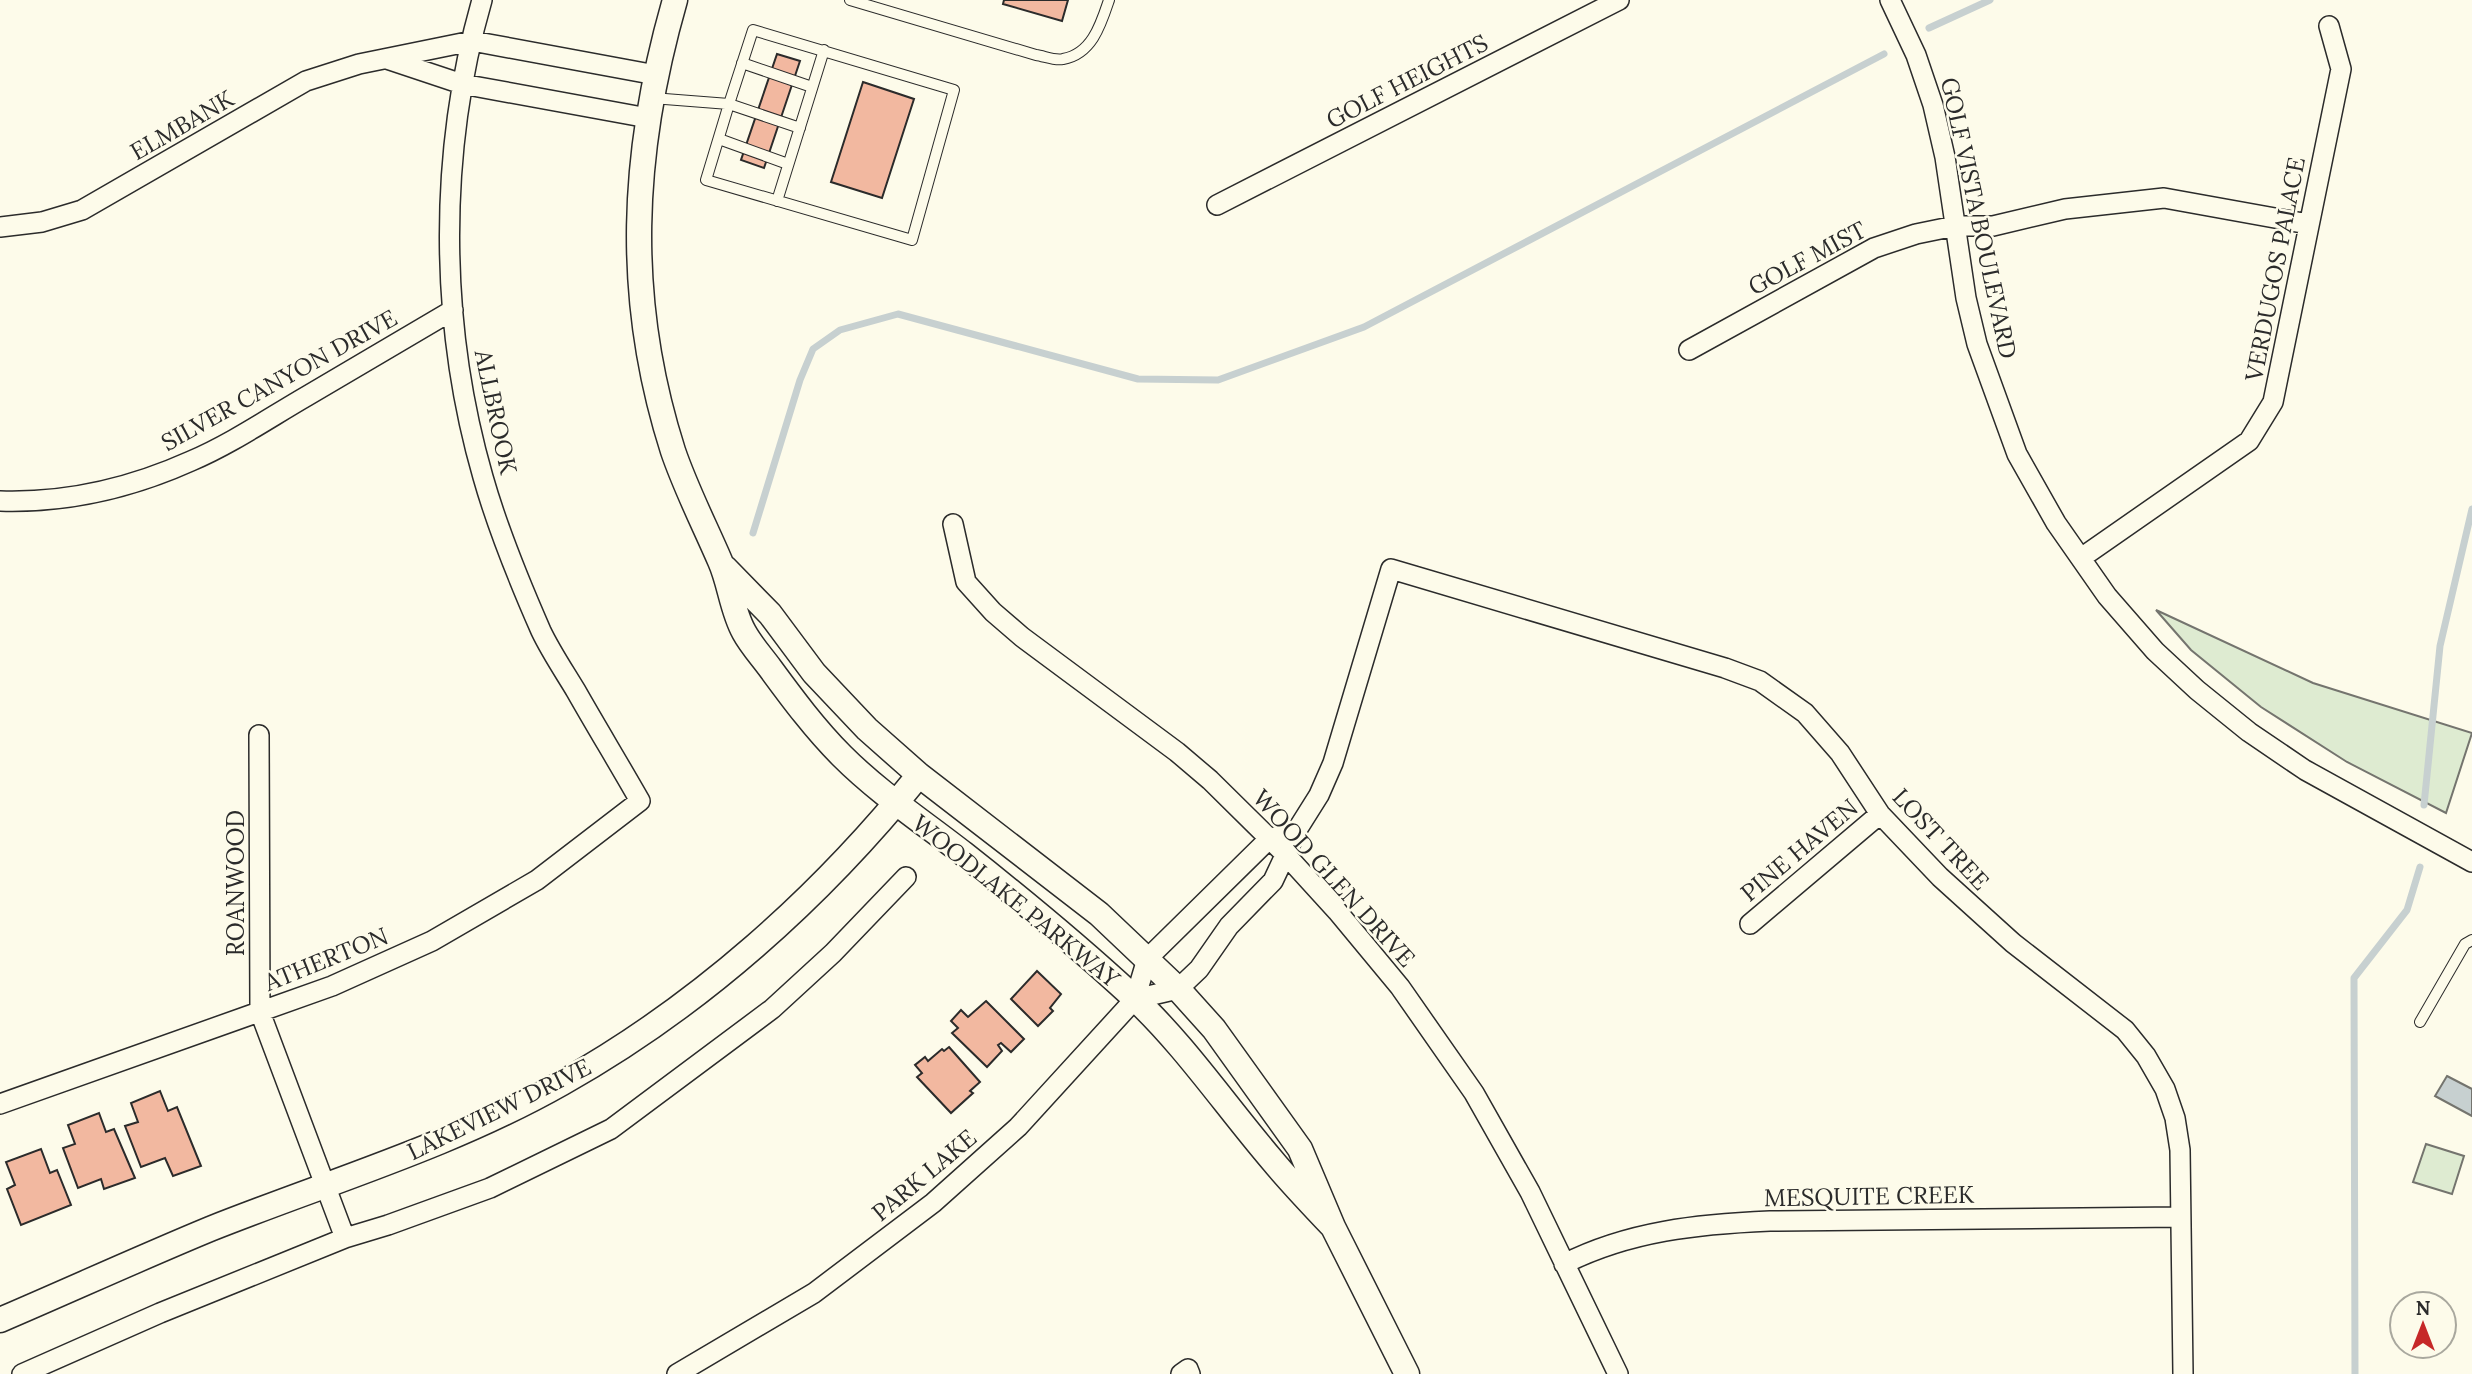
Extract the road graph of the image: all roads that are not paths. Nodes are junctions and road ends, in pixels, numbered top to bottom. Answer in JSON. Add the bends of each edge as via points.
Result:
{"nodes":[{"id":1,"x":482,"y":0,"type":"edge"},
{"id":2,"x":675,"y":0,"type":"edge"},
{"id":3,"x":850,"y":0,"type":"edge"},
{"id":4,"x":1109,"y":0,"type":"edge"},
{"id":5,"x":1890,"y":0,"type":"edge"},
{"id":6,"x":1614,"y":1,"type":"edge"},
{"id":7,"x":2329,"y":26,"type":"dead end"},
{"id":8,"x":472,"y":41,"type":"junction"},
{"id":9,"x":824,"y":50,"type":"junction"},
{"id":10,"x":386,"y":59,"type":"junction"},
{"id":11,"x":742,"y":63,"type":"junction"},
{"id":12,"x":462,"y":84,"type":"junction"},
{"id":13,"x":812,"y":87,"type":"junction"},
{"id":14,"x":652,"y":97,"type":"junction"},
{"id":15,"x":729,"y":104,"type":"junction"},
{"id":16,"x":800,"y":128,"type":"junction"},
{"id":17,"x":719,"y":139,"type":"junction"},
{"id":18,"x":789,"y":164,"type":"junction"},
{"id":19,"x":777,"y":201,"type":"junction"},
{"id":20,"x":1217,"y":205,"type":"dead end"},
{"id":21,"x":2308,"y":223,"type":"junction"},
{"id":22,"x":1955,"y":226,"type":"junction"},
{"id":23,"x":0,"y":227,"type":"edge"},
{"id":24,"x":453,"y":310,"type":"junction"},
{"id":25,"x":1689,"y":350,"type":"dead end"},
{"id":26,"x":0,"y":502,"type":"edge"},
{"id":27,"x":953,"y":524,"type":"dead end"},
{"id":28,"x":2081,"y":558,"type":"junction"},
{"id":29,"x":722,"y":565,"type":"junction"},
{"id":30,"x":259,"y":735,"type":"dead end"},
{"id":31,"x":919,"y":775,"type":"junction"},
{"id":32,"x":640,"y":801,"type":"joint"},
{"id":33,"x":896,"y":804,"type":"junction"},
{"id":34,"x":1880,"y":814,"type":"junction"},
{"id":35,"x":1297,"y":830,"type":"junction"},
{"id":36,"x":1269,"y":839,"type":"junction"},
{"id":37,"x":1286,"y":855,"type":"junction"},
{"id":38,"x":2472,"y":862,"type":"edge"},
{"id":39,"x":906,"y":877,"type":"dead end"},
{"id":40,"x":1204,"y":903,"type":"junction"},
{"id":41,"x":1750,"y":924,"type":"dead end"},
{"id":42,"x":1229,"y":926,"type":"junction"},
{"id":43,"x":2472,"y":940,"type":"edge"},
{"id":44,"x":1147,"y":959,"type":"junction"},
{"id":45,"x":1178,"y":989,"type":"junction"},
{"id":46,"x":1135,"y":999,"type":"junction"},
{"id":47,"x":260,"y":1012,"type":"junction"},
{"id":48,"x":2420,"y":1022,"type":"dead end"},
{"id":49,"x":0,"y":1104,"type":"edge"},
{"id":50,"x":326,"y":1186,"type":"junction"},
{"id":51,"x":2180,"y":1217,"type":"junction"},
{"id":52,"x":1333,"y":1227,"type":"junction"},
{"id":53,"x":345,"y":1238,"type":"junction"},
{"id":54,"x":1564,"y":1264,"type":"junction"},
{"id":55,"x":0,"y":1320,"type":"edge"},
{"id":56,"x":22,"y":1374,"type":"edge"},
{"id":57,"x":677,"y":1374,"type":"edge"},
{"id":58,"x":1407,"y":1374,"type":"edge"},
{"id":59,"x":1618,"y":1374,"type":"edge"},
{"id":60,"x":2183,"y":1374,"type":"edge"}],
"edges":[{"from":1,"to":8,"type":"street","name":"ALLBROOK"},
{"from":2,"to":14,"type":"street","name":"WOODLAKE PARKWAY"},
{"from":3,"to":4,"type":"lane","via":[[1062,60],[1086,50]]},
{"from":5,"to":22,"type":"street","name":"GOLF VISTA BOULEVARD","via":[[1933,105]]},
{"from":6,"to":20,"type":"street","name":"GOLF HEIGHTS"},
{"from":7,"to":21,"type":"street","name":"VERDUGOS PALACE","via":[[2341,69]]},
{"from":8,"to":10,"type":"street","name":"ELMBANK"},
{"from":8,"to":12,"type":"street","name":"ALLBROOK"},
{"from":8,"to":14,"type":"street","name":"ELMBANK"},
{"from":9,"to":11,"type":"lane","via":[[753,30]]},
{"from":9,"to":13,"type":"lane"},
{"from":9,"to":19,"type":"lane","via":[[954,90],[912,240]]},
{"from":10,"to":12,"type":"street"},
{"from":10,"to":23,"type":"street","name":"ELMBANK","via":[[306,81],[82,210],[42,222]]},
{"from":11,"to":13,"type":"lane"},
{"from":11,"to":15,"type":"lane"},
{"from":12,"to":14,"type":"street"},
{"from":12,"to":24,"type":"street","name":"ALLBROOK","via":[[450,182]]},
{"from":13,"to":16,"type":"lane"},
{"from":14,"to":15,"type":"lane"},
{"from":14,"to":29,"type":"street","name":"WOODLAKE PARKWAY","via":[[638,220],[646,334],[673,451]]},
{"from":15,"to":16,"type":"lane"},
{"from":15,"to":17,"type":"lane"},
{"from":16,"to":18,"type":"lane"},
{"from":17,"to":18,"type":"lane"},
{"from":17,"to":19,"type":"lane","via":[[706,180]]},
{"from":18,"to":19,"type":"lane"},
{"from":21,"to":22,"type":"street","name":"GOLF MIST","via":[[2164,198],[2065,209],[1993,226]]},
{"from":21,"to":28,"type":"street","name":"VERDUGOS PALACE","via":[[2273,402],[2249,441]]},
{"from":22,"to":25,"type":"street","name":"GOLF MIST","via":[[1874,248]]},
{"from":22,"to":28,"type":"street","name":"GOLF VISTA BOULEVARD","via":[[1977,344],[2013,442],[2056,523]]},
{"from":24,"to":26,"type":"street","name":"SILVER CANYON DRIVE","via":[[193,461],[104,491]]},
{"from":24,"to":32,"type":"street","name":"ALLBROOK","via":[[468,417],[509,555],[543,634]]},
{"from":27,"to":36,"type":"street","name":"WOOD GLEN DRIVE","via":[[966,582],[993,612],[1177,752]]},
{"from":28,"to":38,"type":"street","name":"GOLF VISTA BOULEVARD","via":[[2155,651],[2249,732],[2305,770]]},
{"from":29,"to":31,"type":"street","name":"WOODLAKE PARKWAY","via":[[770,614],[823,683]]},
{"from":29,"to":33,"type":"street","name":"WOODLAKE PARKWAY","via":[[743,631],[841,755]]},
{"from":30,"to":47,"type":"street","name":"ROANWOOD"},
{"from":31,"to":33,"type":"street","name":"LAKEVIEW DRIVE"},
{"from":31,"to":44,"type":"street","name":"WOODLAKE PARKWAY","via":[[1099,914]]},
{"from":32,"to":47,"type":"street","name":"ATHERTON","via":[[537,880],[432,941]]},
{"from":33,"to":46,"type":"street","name":"WOODLAKE PARKWAY","via":[[1076,944]]},
{"from":33,"to":50,"type":"street","name":"LAKEVIEW DRIVE","via":[[813,893],[684,1006],[562,1083],[448,1139]]},
{"from":34,"to":35,"type":"street","name":"LOST TREE","via":[[1824,734],[1793,703],[1760,681],[1391,569],[1333,764]]},
{"from":34,"to":41,"type":"street","name":"PINE HAVEN"},
{"from":34,"to":51,"type":"street","name":"LOST TREE","via":[[1975,911],[2125,1030],[2146,1056],[2165,1088],[2175,1118]]},
{"from":35,"to":36,"type":"street"},
{"from":35,"to":37,"type":"street"},
{"from":36,"to":37,"type":"street","name":"WOOD GLEN DRIVE"},
{"from":36,"to":40,"type":"street"},
{"from":37,"to":42,"type":"street","via":[[1273,881]]},
{"from":37,"to":54,"type":"street","name":"WOOD GLEN DRIVE","via":[[1400,987],[1467,1082],[1530,1192]]},
{"from":39,"to":53,"type":"street","via":[[772,1009],[611,1129],[490,1188]]},
{"from":40,"to":42,"type":"street"},
{"from":40,"to":44,"type":"street"},
{"from":42,"to":45,"type":"street","via":[[1199,969]]},
{"from":43,"to":48,"type":"lane","via":[[2465,944]]},
{"from":44,"to":45,"type":"street","name":"WOODLAKE PARKWAY"},
{"from":44,"to":46,"type":"street","name":"PARK LAKE"},
{"from":45,"to":46,"type":"street"},
{"from":45,"to":52,"type":"street","name":"WOODLAKE PARKWAY","via":[[1214,1029],[1300,1149]]},
{"from":46,"to":52,"type":"street","name":"WOODLAKE PARKWAY"},
{"from":46,"to":57,"type":"street","name":"PARK LAKE","via":[[1018,1128],[933,1203],[814,1293]]},
{"from":47,"to":49,"type":"street","name":"ATHERTON"},
{"from":47,"to":50,"type":"street","name":"ROANWOOD"},
{"from":50,"to":53,"type":"street","name":"ROANWOOD"},
{"from":50,"to":55,"type":"street","name":"LAKEVIEW DRIVE","via":[[211,1229]]},
{"from":51,"to":54,"type":"street","name":"MESQUITE CREEK","via":[[1718,1223],[1635,1237]]},
{"from":51,"to":60,"type":"street","name":"LOST TREE"},
{"from":52,"to":58,"type":"street","name":"WOODLAKE PARKWAY"},
{"from":53,"to":56,"type":"street"},
{"from":54,"to":59,"type":"street","name":"WOOD GLEN DRIVE"}]}
